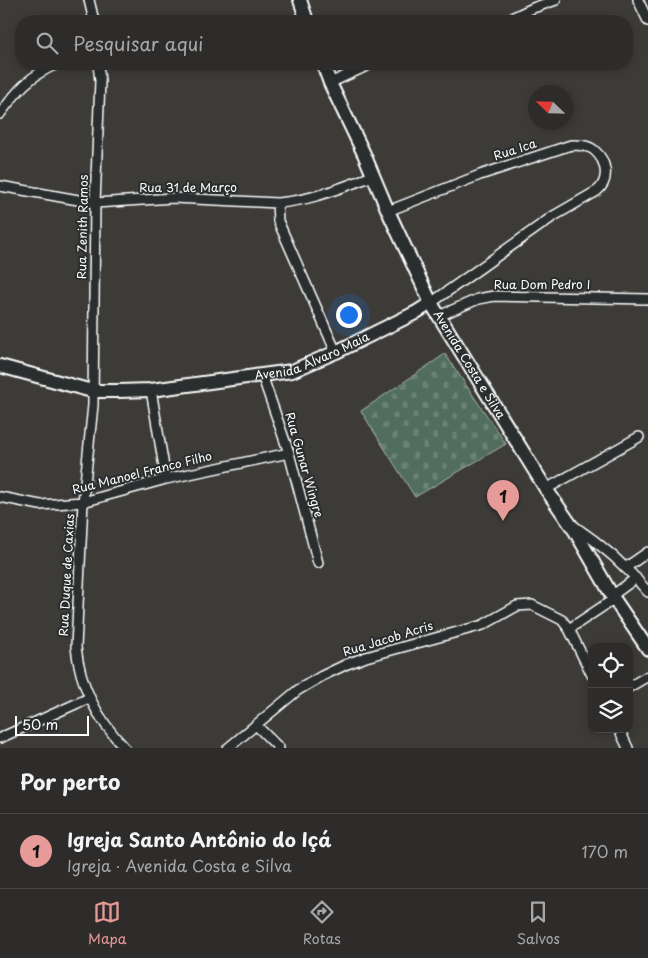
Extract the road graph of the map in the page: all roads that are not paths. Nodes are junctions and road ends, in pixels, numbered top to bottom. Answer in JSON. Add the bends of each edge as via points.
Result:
{"nodes":[{"id":1,"x":89,"y":0,"type":"edge"},
{"id":2,"x":300,"y":0,"type":"edge"},
{"id":3,"x":556,"y":0,"type":"edge"},
{"id":4,"x":638,"y":0,"type":"edge"},
{"id":5,"x":93,"y":15,"type":"edge"},
{"id":6,"x":305,"y":15,"type":"edge"},
{"id":7,"x":518,"y":15,"type":"edge"},
{"id":8,"x":648,"y":21,"type":"edge"},
{"id":9,"x":41,"y":70,"type":"edge"},
{"id":10,"x":99,"y":70,"type":"edge"},
{"id":11,"x":325,"y":70,"type":"edge"},
{"id":12,"x":357,"y":70,"type":"edge"},
{"id":13,"x":330,"y":82,"type":"junction"},
{"id":14,"x":0,"y":114,"type":"edge"},
{"id":15,"x":374,"y":176,"type":"junction"},
{"id":16,"x":0,"y":186,"type":"edge"},
{"id":17,"x":586,"y":197,"type":"joint"},
{"id":18,"x":95,"y":203,"type":"junction"},
{"id":19,"x":278,"y":203,"type":"junction"},
{"id":20,"x":388,"y":211,"type":"junction"},
{"id":21,"x":648,"y":299,"type":"edge"},
{"id":22,"x":431,"y":303,"type":"junction"},
{"id":23,"x":439,"y":316,"type":"junction"},
{"id":24,"x":336,"y":352,"type":"junction"},
{"id":25,"x":0,"y":366,"type":"edge"},
{"id":26,"x":262,"y":376,"type":"junction"},
{"id":27,"x":150,"y":390,"type":"junction"},
{"id":28,"x":92,"y":391,"type":"junction"},
{"id":29,"x":639,"y":437,"type":"dead end"},
{"id":30,"x":289,"y":453,"type":"junction"},
{"id":31,"x":166,"y":479,"type":"junction"},
{"id":32,"x":546,"y":489,"type":"junction"},
{"id":33,"x":0,"y":497,"type":"edge"},
{"id":34,"x":83,"y":502,"type":"junction"},
{"id":35,"x":568,"y":522,"type":"junction"},
{"id":36,"x":648,"y":552,"type":"edge"},
{"id":37,"x":318,"y":563,"type":"dead end"},
{"id":38,"x":625,"y":568,"type":"junction"},
{"id":39,"x":636,"y":578,"type":"junction"},
{"id":40,"x":648,"y":592,"type":"edge"},
{"id":41,"x":614,"y":597,"type":"junction"},
{"id":42,"x":569,"y":629,"type":"junction"},
{"id":43,"x":648,"y":649,"type":"edge"},
{"id":44,"x":588,"y":667,"type":"edge"},
{"id":45,"x":648,"y":676,"type":"edge"},
{"id":46,"x":633,"y":685,"type":"edge"},
{"id":47,"x":90,"y":698,"type":"junction"},
{"id":48,"x":256,"y":724,"type":"junction"},
{"id":49,"x":621,"y":733,"type":"edge"},
{"id":50,"x":0,"y":738,"type":"edge"},
{"id":51,"x":126,"y":748,"type":"edge"},
{"id":52,"x":228,"y":748,"type":"edge"},
{"id":53,"x":279,"y":748,"type":"edge"},
{"id":54,"x":628,"y":748,"type":"edge"}],
"edges":[{"from":1,"to":5,"type":"street"},
{"from":2,"to":6,"type":"street"},
{"from":3,"to":7,"type":"street"},
{"from":4,"to":8,"type":"street"},
{"from":9,"to":14,"type":"street","via":[[16,92]]},
{"from":10,"to":18,"type":"street","name":"Rua Zenith Ramos"},
{"from":11,"to":13,"type":"street","name":"Avenida Costa e Silva"},
{"from":12,"to":13,"type":"street"},
{"from":13,"to":15,"type":"street","name":"Avenida Costa e Silva"},
{"from":15,"to":19,"type":"street","name":"Rua 31 de Março","via":[[311,197]]},
{"from":15,"to":20,"type":"street","name":"Avenida Costa e Silva"},
{"from":16,"to":18,"type":"street","name":"Rua 31 de Março"},
{"from":17,"to":20,"type":"street","name":"Rua Ica","via":[[603,186],[607,175],[594,149],[571,145],[480,175]]},
{"from":17,"to":22,"type":"street","name":"Avenida Álvaro Maia","via":[[552,217]]},
{"from":18,"to":19,"type":"street","name":"Rua 31 de Março","via":[[174,198]]},
{"from":18,"to":28,"type":"street","name":"Rua Zenith Ramos"},
{"from":19,"to":24,"type":"street","via":[[278,221]]},
{"from":20,"to":22,"type":"street","name":"Avenida Costa e Silva"},
{"from":21,"to":23,"type":"street","name":"Rua Dom Pedro I","via":[[494,296],[478,299]]},
{"from":22,"to":23,"type":"street","name":"Avenida Costa e Silva"},
{"from":22,"to":24,"type":"street","name":"Avenida Álvaro Maia"},
{"from":23,"to":32,"type":"street","name":"Avenida Costa e Silva"},
{"from":24,"to":26,"type":"street","name":"Avenida Álvaro Maia","via":[[292,371]]},
{"from":25,"to":28,"type":"street","name":"Avenida Álvaro Maia"},
{"from":26,"to":27,"type":"street","name":"Avenida Álvaro Maia"},
{"from":26,"to":30,"type":"street","name":"Rua Gunar Wingre"},
{"from":27,"to":28,"type":"street","name":"Avenida Álvaro Maia"},
{"from":27,"to":31,"type":"street"},
{"from":28,"to":34,"type":"street","name":"Rua Duque de Caxias"},
{"from":29,"to":32,"type":"street"},
{"from":30,"to":31,"type":"street","name":"Rua Manoel Franco Filho"},
{"from":30,"to":37,"type":"street","name":"Rua Gunar Wingre"},
{"from":31,"to":34,"type":"street","name":"Rua Manoel Franco Filho"},
{"from":32,"to":35,"type":"street","name":"Avenida Costa e Silva"},
{"from":33,"to":34,"type":"street","name":"Rua Manoel Franco Filho","via":[[40,506]]},
{"from":34,"to":47,"type":"street","name":"Rua Duque de Caxias","via":[[76,647],[78,665]]},
{"from":35,"to":38,"type":"street"},
{"from":35,"to":41,"type":"street","name":"Avenida Costa e Silva"},
{"from":36,"to":38,"type":"street"},
{"from":38,"to":39,"type":"street"},
{"from":39,"to":40,"type":"street"},
{"from":39,"to":41,"type":"street"},
{"from":41,"to":42,"type":"street"},
{"from":41,"to":43,"type":"street","name":"Avenida Costa e Silva"},
{"from":42,"to":44,"type":"street"},
{"from":42,"to":48,"type":"street","name":"Rua Jacob Acris","via":[[562,620],[532,605],[517,606],[483,625],[347,664],[298,690]]},
{"from":45,"to":46,"type":"street"},
{"from":47,"to":50,"type":"street"},
{"from":47,"to":51,"type":"street","name":"Rua Duque de Caxias","via":[[98,714]]},
{"from":48,"to":52,"type":"street","name":"Rua Jacob Acris"},
{"from":48,"to":53,"type":"street"},
{"from":49,"to":54,"type":"street"}]}
